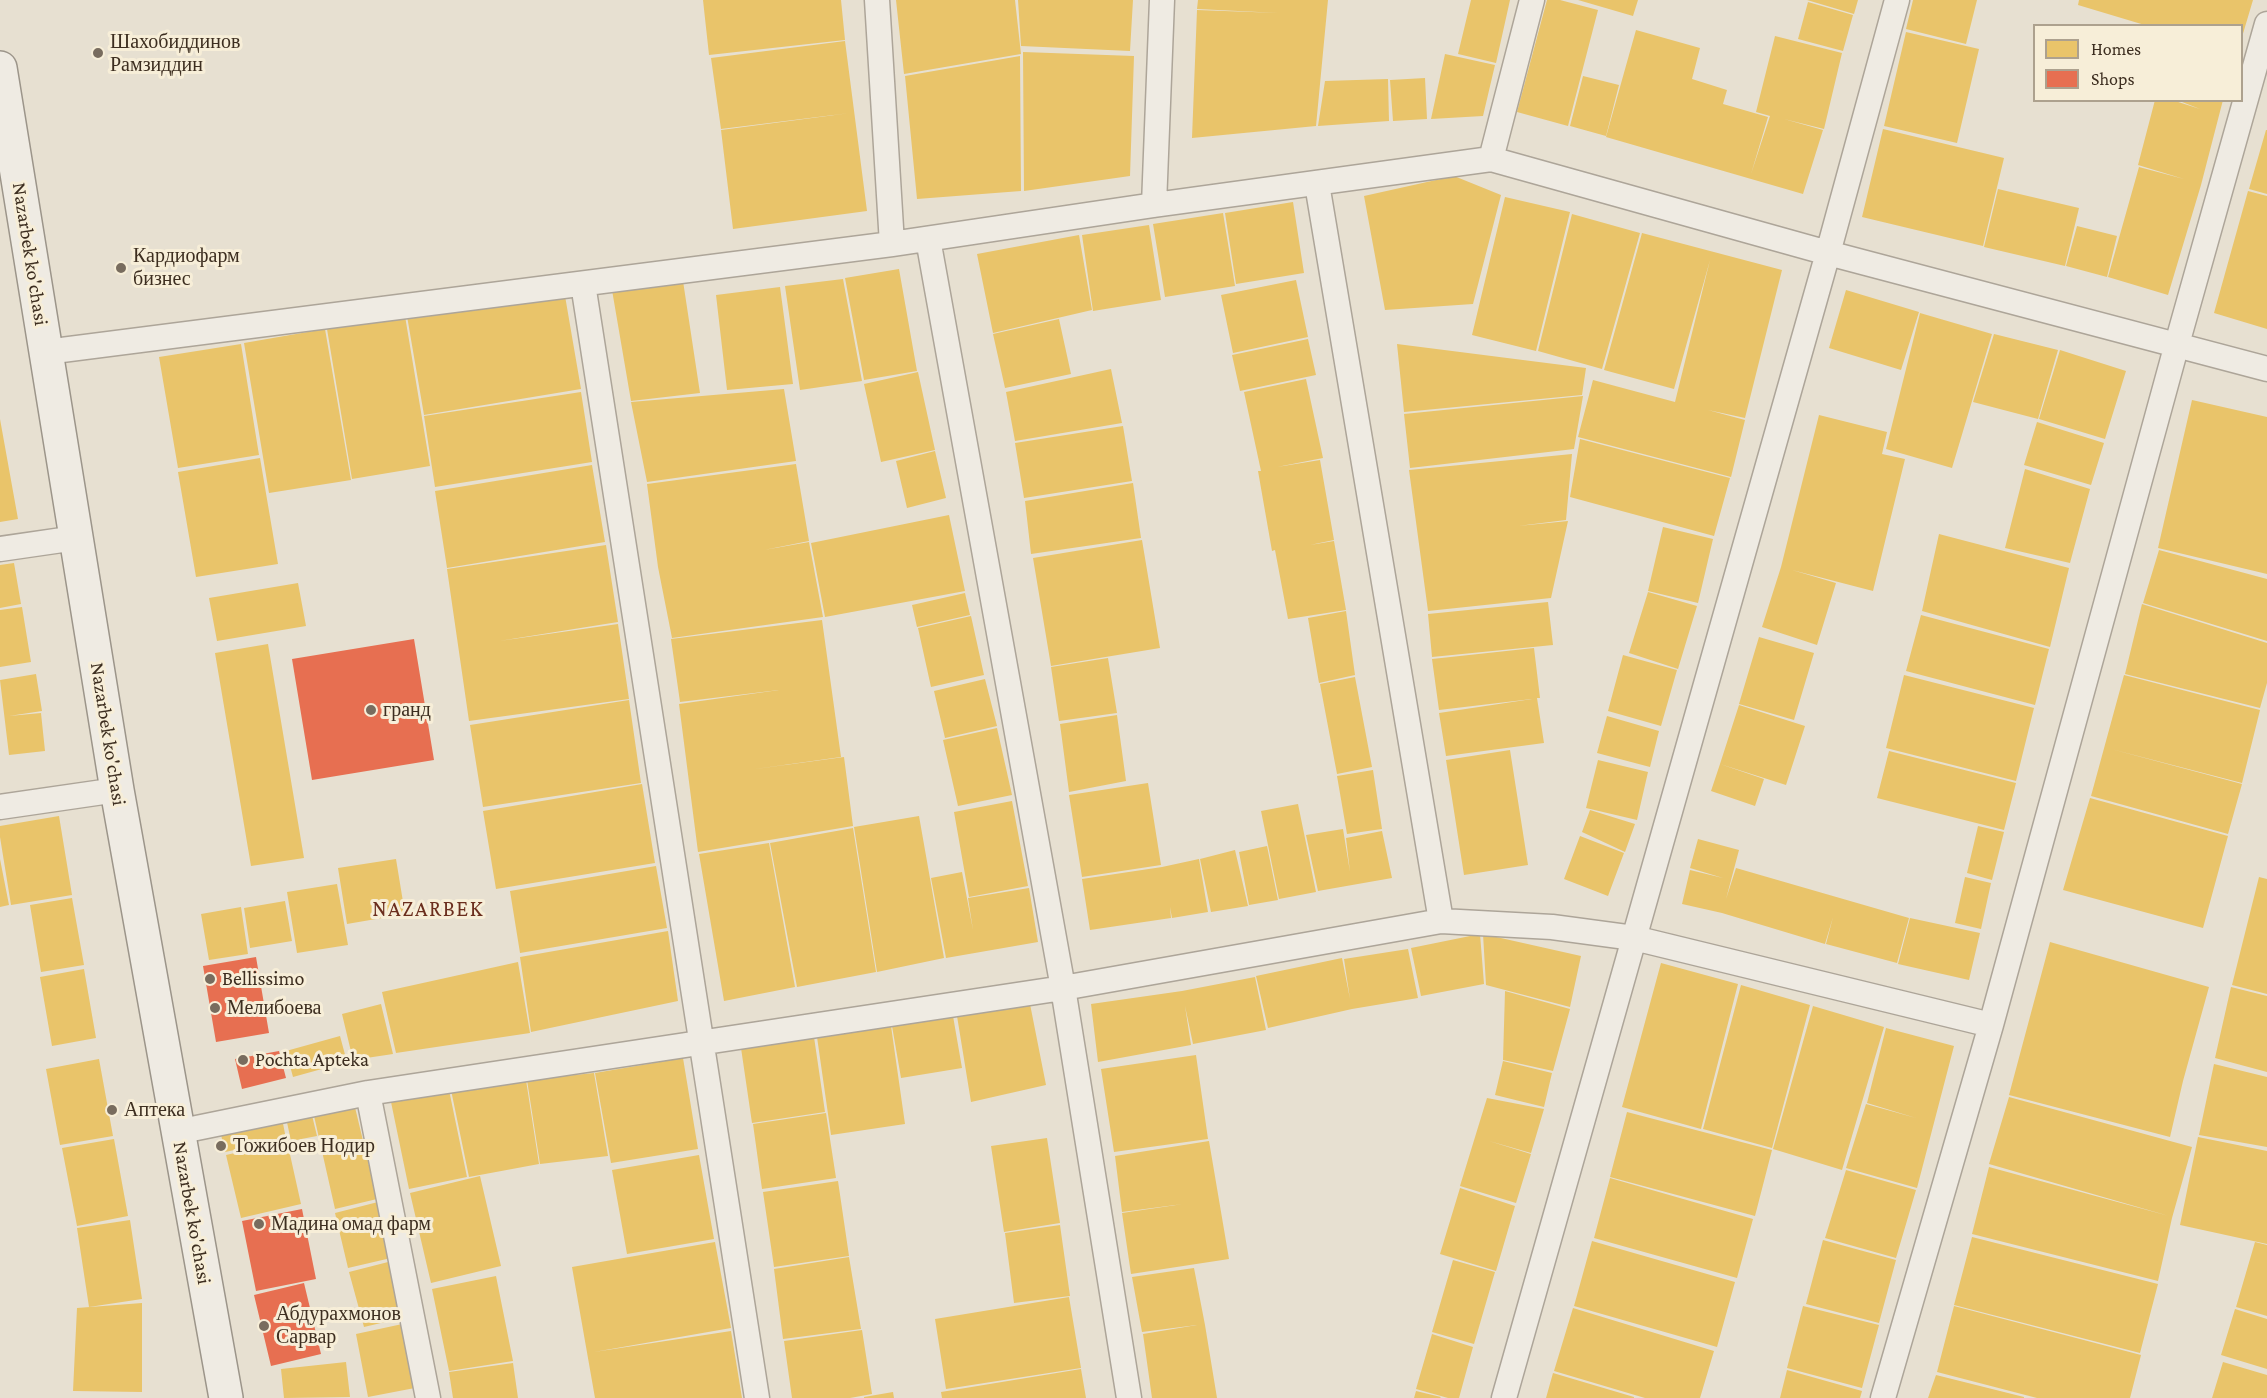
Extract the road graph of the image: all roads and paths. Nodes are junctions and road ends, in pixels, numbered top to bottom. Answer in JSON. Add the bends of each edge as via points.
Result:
{"nodes":[{"id":1,"x":877,"y":0,"type":"edge"},
{"id":2,"x":1162,"y":0,"type":"edge"},
{"id":3,"x":1532,"y":0,"type":"edge"},
{"id":4,"x":1897,"y":0,"type":"edge"},
{"id":5,"x":2267,"y":24,"type":"edge"},
{"id":6,"x":0,"y":68,"type":"edge"},
{"id":7,"x":1491,"y":159,"type":"junction"},
{"id":8,"x":1317,"y":183,"type":"junction"},
{"id":9,"x":1154,"y":205,"type":"junction"},
{"id":10,"x":928,"y":239,"type":"junction"},
{"id":11,"x":892,"y":244,"type":"junction"},
{"id":12,"x":1828,"y":253,"type":"junction"},
{"id":13,"x":583,"y":284,"type":"junction"},
{"id":14,"x":2177,"y":344,"type":"junction"},
{"id":15,"x":46,"y":352,"type":"junction"},
{"id":16,"x":2267,"y":369,"type":"edge"},
{"id":17,"x":76,"y":538,"type":"junction"},
{"id":18,"x":0,"y":549,"type":"edge"},
{"id":19,"x":117,"y":790,"type":"junction"},
{"id":20,"x":0,"y":807,"type":"edge"},
{"id":21,"x":1441,"y":921,"type":"junction"},
{"id":22,"x":1634,"y":938,"type":"junction"},
{"id":23,"x":1063,"y":988,"type":"junction"},
{"id":24,"x":1991,"y":1025,"type":"junction"},
{"id":25,"x":700,"y":1042,"type":"junction"},
{"id":26,"x":368,"y":1093,"type":"junction"},
{"id":27,"x":177,"y":1132,"type":"junction"},
{"id":28,"x":226,"y":1398,"type":"edge"},
{"id":29,"x":428,"y":1398,"type":"edge"},
{"id":30,"x":757,"y":1398,"type":"edge"},
{"id":31,"x":1129,"y":1398,"type":"edge"},
{"id":32,"x":1504,"y":1398,"type":"edge"},
{"id":33,"x":1883,"y":1398,"type":"edge"}],
"edges":[{"from":1,"to":11,"type":"street"},
{"from":2,"to":9,"type":"street"},
{"from":3,"to":7,"type":"street"},
{"from":4,"to":12,"type":"street"},
{"from":5,"to":14,"type":"street"},
{"from":6,"to":15,"type":"main road","name":"Nazarbek ko'chasi"},
{"from":7,"to":8,"type":"street"},
{"from":7,"to":12,"type":"street"},
{"from":8,"to":9,"type":"street"},
{"from":8,"to":21,"type":"street"},
{"from":9,"to":10,"type":"street"},
{"from":10,"to":11,"type":"street"},
{"from":10,"to":23,"type":"street"},
{"from":11,"to":13,"type":"street"},
{"from":12,"to":14,"type":"street"},
{"from":12,"to":22,"type":"street"},
{"from":13,"to":15,"type":"street"},
{"from":13,"to":25,"type":"street"},
{"from":14,"to":16,"type":"street"},
{"from":14,"to":24,"type":"street"},
{"from":15,"to":17,"type":"main road","name":"Nazarbek ko'chasi"},
{"from":17,"to":18,"type":"street"},
{"from":17,"to":19,"type":"main road","name":"Nazarbek ko'chasi"},
{"from":19,"to":20,"type":"street"},
{"from":19,"to":27,"type":"main road","name":"Nazarbek ko'chasi"},
{"from":21,"to":22,"type":"street","via":[[1552,927]]},
{"from":21,"to":23,"type":"street"},
{"from":22,"to":24,"type":"street"},
{"from":22,"to":32,"type":"street"},
{"from":23,"to":25,"type":"street"},
{"from":23,"to":31,"type":"street"},
{"from":24,"to":33,"type":"street"},
{"from":25,"to":26,"type":"street"},
{"from":25,"to":30,"type":"street"},
{"from":26,"to":27,"type":"street"},
{"from":26,"to":29,"type":"street"},
{"from":27,"to":28,"type":"main road","name":"Nazarbek ko'chasi"}]}
